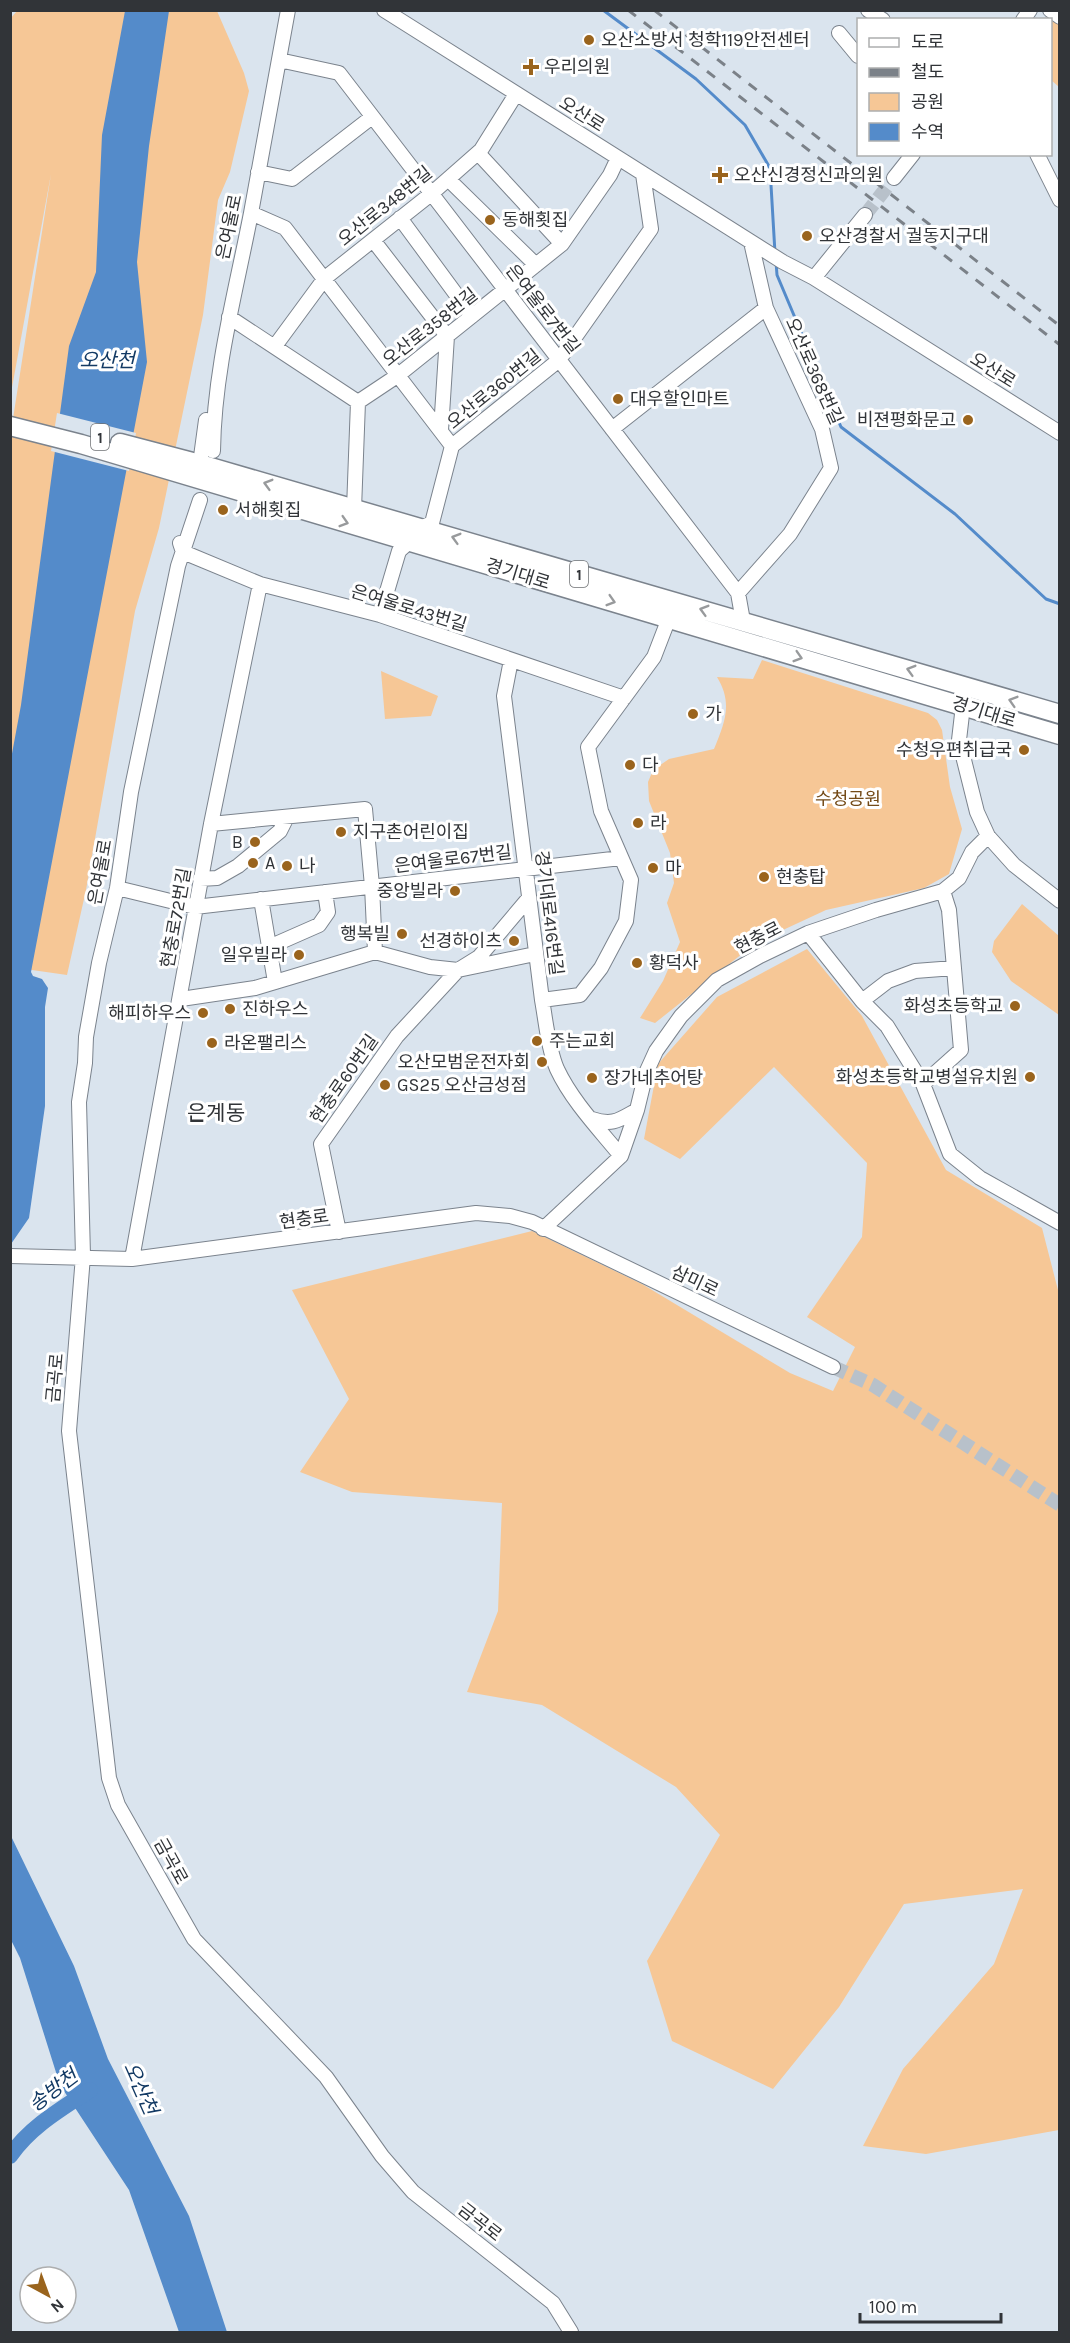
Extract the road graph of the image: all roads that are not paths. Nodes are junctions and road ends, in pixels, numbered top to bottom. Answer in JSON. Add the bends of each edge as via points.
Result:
{"nodes":[{"id":1,"x":288,"y":10,"type":"edge"},
{"id":2,"x":384,"y":10,"type":"edge"},
{"id":3,"x":1050,"y":10,"type":"edge"},
{"id":4,"x":1059,"y":18,"type":"edge"},
{"id":5,"x":839,"y":33,"type":"dead end"},
{"id":6,"x":857,"y":55,"type":"edge"},
{"id":7,"x":279,"y":60,"type":"junction"},
{"id":8,"x":516,"y":94,"type":"junction"},
{"id":9,"x":372,"y":117,"type":"junction"},
{"id":10,"x":478,"y":153,"type":"junction"},
{"id":11,"x":911,"y":156,"type":"edge"},
{"id":12,"x":1038,"y":156,"type":"edge"},
{"id":13,"x":618,"y":158,"type":"junction"},
{"id":14,"x":258,"y":172,"type":"junction"},
{"id":15,"x":643,"y":174,"type":"junction"},
{"id":16,"x":448,"y":178,"type":"junction"},
{"id":17,"x":894,"y":178,"type":"tunnel mouth"},
{"id":18,"x":431,"y":194,"type":"junction"},
{"id":19,"x":1059,"y":200,"type":"edge"},
{"id":20,"x":251,"y":213,"type":"junction"},
{"id":21,"x":865,"y":215,"type":"tunnel mouth"},
{"id":22,"x":400,"y":218,"type":"junction"},
{"id":23,"x":373,"y":240,"type":"junction"},
{"id":24,"x":562,"y":244,"type":"junction"},
{"id":25,"x":756,"y":245,"type":"junction"},
{"id":26,"x":536,"y":265,"type":"junction"},
{"id":27,"x":325,"y":278,"type":"junction"},
{"id":28,"x":814,"y":278,"type":"junction"},
{"id":29,"x":505,"y":290,"type":"junction"},
{"id":30,"x":766,"y":308,"type":"junction"},
{"id":31,"x":472,"y":316,"type":"junction"},
{"id":32,"x":229,"y":317,"type":"junction"},
{"id":33,"x":447,"y":336,"type":"junction"},
{"id":34,"x":275,"y":346,"type":"junction"},
{"id":35,"x":559,"y":360,"type":"junction"},
{"id":36,"x":397,"y":376,"type":"junction"},
{"id":37,"x":219,"y":379,"type":"junction"},
{"id":38,"x":358,"y":402,"type":"junction"},
{"id":39,"x":10,"y":414,"type":"edge"},
{"id":40,"x":10,"y":426,"type":"edge"},
{"id":41,"x":612,"y":429,"type":"junction"},
{"id":42,"x":441,"y":430,"type":"junction"},
{"id":43,"x":1059,"y":433,"type":"edge"},
{"id":44,"x":452,"y":446,"type":"junction"},
{"id":45,"x":213,"y":451,"type":"dead end"},
{"id":46,"x":193,"y":469,"type":"junction"},
{"id":47,"x":200,"y":500,"type":"dead end"},
{"id":48,"x":354,"y":508,"type":"junction"},
{"id":49,"x":415,"y":535,"type":"junction"},
{"id":50,"x":183,"y":552,"type":"junction"},
{"id":51,"x":260,"y":584,"type":"junction"},
{"id":52,"x":738,"y":593,"type":"junction"},
{"id":53,"x":380,"y":615,"type":"junction"},
{"id":54,"x":669,"y":618,"type":"junction"},
{"id":55,"x":743,"y":621,"type":"junction"},
{"id":56,"x":511,"y":660,"type":"junction"},
{"id":57,"x":967,"y":687,"type":"junction"},
{"id":58,"x":624,"y":698,"type":"junction"},
{"id":59,"x":962,"y":705,"type":"junction"},
{"id":60,"x":1059,"y":714,"type":"edge"},
{"id":61,"x":1059,"y":735,"type":"edge"},
{"id":62,"x":287,"y":817,"type":"junction"},
{"id":63,"x":211,"y":824,"type":"junction"},
{"id":64,"x":988,"y":836,"type":"junction"},
{"id":65,"x":621,"y":858,"type":"junction"},
{"id":66,"x":525,"y":869,"type":"junction"},
{"id":67,"x":200,"y":879,"type":"junction"},
{"id":68,"x":372,"y":886,"type":"junction"},
{"id":69,"x":117,"y":888,"type":"junction"},
{"id":70,"x":943,"y":891,"type":"junction"},
{"id":71,"x":325,"y":892,"type":"junction"},
{"id":72,"x":261,"y":899,"type":"junction"},
{"id":73,"x":528,"y":899,"type":"junction"},
{"id":74,"x":1059,"y":901,"type":"edge"},
{"id":75,"x":195,"y":907,"type":"junction"},
{"id":76,"x":808,"y":933,"type":"junction"},
{"id":77,"x":269,"y":947,"type":"junction"},
{"id":78,"x":375,"y":952,"type":"junction"},
{"id":79,"x":535,"y":954,"type":"junction"},
{"id":80,"x":954,"y":968,"type":"junction"},
{"id":81,"x":458,"y":970,"type":"junction"},
{"id":82,"x":275,"y":982,"type":"junction"},
{"id":83,"x":180,"y":999,"type":"junction"},
{"id":84,"x":542,"y":1000,"type":"junction"},
{"id":85,"x":862,"y":1001,"type":"junction"},
{"id":86,"x":923,"y":1084,"type":"junction"},
{"id":87,"x":637,"y":1110,"type":"junction"},
{"id":88,"x":592,"y":1119,"type":"junction"},
{"id":89,"x":621,"y":1156,"type":"junction"},
{"id":90,"x":1059,"y":1223,"type":"edge"},
{"id":91,"x":543,"y":1228,"type":"junction"},
{"id":92,"x":339,"y":1232,"type":"junction"},
{"id":93,"x":10,"y":1256,"type":"edge"},
{"id":94,"x":83,"y":1256,"type":"junction"},
{"id":95,"x":132,"y":1258,"type":"junction"},
{"id":96,"x":833,"y":1367,"type":"tunnel mouth"},
{"id":97,"x":571,"y":2332,"type":"edge"}],
"edges":[{"from":1,"to":7,"type":"street","name":"은여울로"},
{"from":2,"to":8,"type":"street","name":"오산로"},
{"from":3,"to":4,"type":"street"},
{"from":5,"to":6,"type":"street"},
{"from":7,"to":9,"type":"street","name":"은여울로7번길","via":[[339,73]]},
{"from":7,"to":14,"type":"street","name":"은여울로"},
{"from":8,"to":10,"type":"street","name":"오산로348번길"},
{"from":8,"to":13,"type":"street","name":"오산로"},
{"from":9,"to":14,"type":"street","via":[[292,179]]},
{"from":9,"to":18,"type":"street","name":"은여울로7번길"},
{"from":10,"to":16,"type":"street","name":"오산로348번길"},
{"from":10,"to":24,"type":"street"},
{"from":11,"to":17,"type":"street"},
{"from":12,"to":19,"type":"street"},
{"from":13,"to":15,"type":"street","name":"오산로"},
{"from":13,"to":24,"type":"street","name":"오산로358번길"},
{"from":14,"to":20,"type":"street","name":"은여울로"},
{"from":15,"to":25,"type":"street","name":"오산로"},
{"from":15,"to":35,"type":"street","name":"오산로360번길","via":[[651,229]]},
{"from":16,"to":18,"type":"street","name":"오산로348번길"},
{"from":16,"to":26,"type":"street"},
{"from":18,"to":22,"type":"street","name":"오산로348번길"},
{"from":18,"to":29,"type":"street","name":"은여울로7번길"},
{"from":20,"to":27,"type":"street","via":[[285,228]]},
{"from":20,"to":32,"type":"street","name":"은여울로"},
{"from":21,"to":28,"type":"street"},
{"from":22,"to":23,"type":"street","name":"오산로348번길"},
{"from":22,"to":31,"type":"street"},
{"from":23,"to":27,"type":"street","name":"오산로348번길"},
{"from":23,"to":33,"type":"street"},
{"from":24,"to":26,"type":"street","name":"오산로358번길"},
{"from":25,"to":28,"type":"street","name":"오산로"},
{"from":25,"to":30,"type":"street","name":"오산로368번길"},
{"from":26,"to":29,"type":"street","name":"오산로358번길"},
{"from":27,"to":34,"type":"street","name":"오산로348번길"},
{"from":27,"to":36,"type":"street"},
{"from":28,"to":43,"type":"street","name":"오산로"},
{"from":29,"to":31,"type":"street","name":"오산로358번길"},
{"from":29,"to":35,"type":"street","name":"은여울로7번길"},
{"from":30,"to":41,"type":"street"},
{"from":30,"to":52,"type":"street","name":"오산로368번길","via":[[822,429],[831,468],[790,534]]},
{"from":31,"to":33,"type":"street","name":"오산로358번길"},
{"from":32,"to":34,"type":"street"},
{"from":32,"to":37,"type":"street","name":"은여울로"},
{"from":33,"to":36,"type":"street","name":"오산로358번길"},
{"from":33,"to":42,"type":"street"},
{"from":34,"to":38,"type":"street"},
{"from":35,"to":41,"type":"street","name":"은여울로7번길"},
{"from":35,"to":44,"type":"street","name":"오산로360번길"},
{"from":36,"to":38,"type":"street","name":"오산로358번길"},
{"from":36,"to":42,"type":"street"},
{"from":37,"to":45,"type":"street","name":"은여울로"},
{"from":37,"to":46,"type":"street","via":[[211,392]]},
{"from":38,"to":48,"type":"street"},
{"from":39,"to":46,"type":"main road","name":"경기대로","number":"1"},
{"from":40,"to":46,"type":"main road","name":"경기대로","number":"1"},
{"from":41,"to":52,"type":"street","name":"은여울로7번길"},
{"from":42,"to":44,"type":"street"},
{"from":44,"to":49,"type":"street","name":"오산로360번길","via":[[432,522]]},
{"from":48,"to":46,"type":"main road","name":"경기대로","number":"1","one_way":true},
{"from":46,"to":49,"type":"main road","name":"경기대로","number":"1","one_way":true},
{"from":46,"to":50,"type":"street","via":[[180,541]]},
{"from":47,"to":50,"type":"street","name":"은여울로"},
{"from":48,"to":49,"type":"main road","name":"경기대로","number":"1"},
{"from":49,"to":53,"type":"street","name":"오산로360번길","via":[[399,551]]},
{"from":49,"to":54,"type":"main road","name":"경기대로","number":"1","one_way":true},
{"from":55,"to":49,"type":"main road","name":"경기대로","number":"1","one_way":true},
{"from":50,"to":51,"type":"street","name":"은여울로43번길"},
{"from":50,"to":69,"type":"street","name":"은여울로","via":[[131,792]]},
{"from":51,"to":53,"type":"street","name":"은여울로43번길"},
{"from":51,"to":63,"type":"street","name":"현충로72번길"},
{"from":52,"to":55,"type":"street","name":"은여울로7번길"},
{"from":53,"to":56,"type":"street","name":"은여울로43번길"},
{"from":54,"to":58,"type":"street","name":"경기대로416번길","via":[[654,657]]},
{"from":54,"to":59,"type":"main road","name":"경기대로","number":"1","one_way":true},
{"from":57,"to":55,"type":"main road","name":"경기대로","number":"1","one_way":true},
{"from":56,"to":58,"type":"street","name":"은여울로43번길"},
{"from":56,"to":66,"type":"street","name":"경기대로416번길","via":[[504,696]]},
{"from":57,"to":59,"type":"street"},
{"from":60,"to":57,"type":"main road","name":"경기대로","number":"1","one_way":true},
{"from":58,"to":65,"type":"street","name":"경기대로416번길","via":[[588,747],[601,812]]},
{"from":59,"to":61,"type":"main road","name":"경기대로","number":"1"},
{"from":59,"to":64,"type":"street","via":[[959,740],[977,813]]},
{"from":62,"to":63,"type":"street"},
{"from":62,"to":67,"type":"street","via":[[280,831],[238,866],[217,878]]},
{"from":62,"to":68,"type":"street","via":[[365,809]]},
{"from":63,"to":67,"type":"street","name":"현충로72번길"},
{"from":64,"to":70,"type":"street","via":[[972,852],[959,878]]},
{"from":64,"to":74,"type":"street","via":[[1014,865]]},
{"from":65,"to":66,"type":"street","name":"은여울로67번길"},
{"from":65,"to":84,"type":"street","name":"경기대로416번길","via":[[631,880],[626,921],[601,968],[580,995]]},
{"from":66,"to":68,"type":"street","name":"은여울로67번길"},
{"from":66,"to":73,"type":"street","name":"경기대로416번길"},
{"from":67,"to":75,"type":"street","name":"현충로72번길"},
{"from":68,"to":71,"type":"street","name":"은여울로67번길"},
{"from":68,"to":78,"type":"street"},
{"from":69,"to":75,"type":"street","name":"은여울로67번길"},
{"from":69,"to":94,"type":"street","name":"은여울로","via":[[86,1037],[80,1102]]},
{"from":70,"to":76,"type":"street","name":"현충로"},
{"from":70,"to":80,"type":"street","via":[[949,910]]},
{"from":71,"to":72,"type":"street","name":"은여울로67번길"},
{"from":71,"to":77,"type":"street","via":[[328,912],[319,925]]},
{"from":72,"to":75,"type":"street","name":"은여울로67번길"},
{"from":72,"to":77,"type":"street"},
{"from":73,"to":79,"type":"street","name":"경기대로416번길"},
{"from":73,"to":81,"type":"street","name":"현충로60번길","via":[[479,957]]},
{"from":75,"to":83,"type":"street","name":"현충로72번길"},
{"from":76,"to":85,"type":"street"},
{"from":76,"to":87,"type":"street","name":"현충로","via":[[717,980],[681,1016],[656,1050]]},
{"from":77,"to":82,"type":"street"},
{"from":78,"to":81,"type":"street","via":[[430,967]]},
{"from":78,"to":82,"type":"street"},
{"from":79,"to":81,"type":"street"},
{"from":79,"to":84,"type":"street","name":"경기대로416번길"},
{"from":80,"to":85,"type":"street","via":[[915,971],[888,981]]},
{"from":80,"to":86,"type":"street","via":[[961,1050]]},
{"from":81,"to":92,"type":"street","name":"현충로60번길","via":[[397,1036],[321,1144]]},
{"from":82,"to":83,"type":"street"},
{"from":83,"to":95,"type":"street","name":"현충로72번길"},
{"from":84,"to":88,"type":"street","via":[[557,1068]]},
{"from":85,"to":86,"type":"street","via":[[887,1026]]},
{"from":86,"to":90,"type":"street","via":[[950,1154],[980,1178]]},
{"from":87,"to":88,"type":"street","via":[[606,1124]]},
{"from":87,"to":89,"type":"street","name":"현충로"},
{"from":88,"to":89,"type":"street"},
{"from":89,"to":91,"type":"street"},
{"from":91,"to":92,"type":"street","name":"현충로","via":[[510,1216],[476,1213]]},
{"from":91,"to":96,"type":"street","name":"삼미로"},
{"from":92,"to":95,"type":"street","name":"현충로"},
{"from":93,"to":94,"type":"street","name":"현충로"},
{"from":94,"to":95,"type":"street","name":"현충로"},
{"from":94,"to":97,"type":"street","name":"금곡로","via":[[69,1431],[109,1778],[118,1805],[194,1939],[326,2078],[413,2192],[553,2303]]}]}
